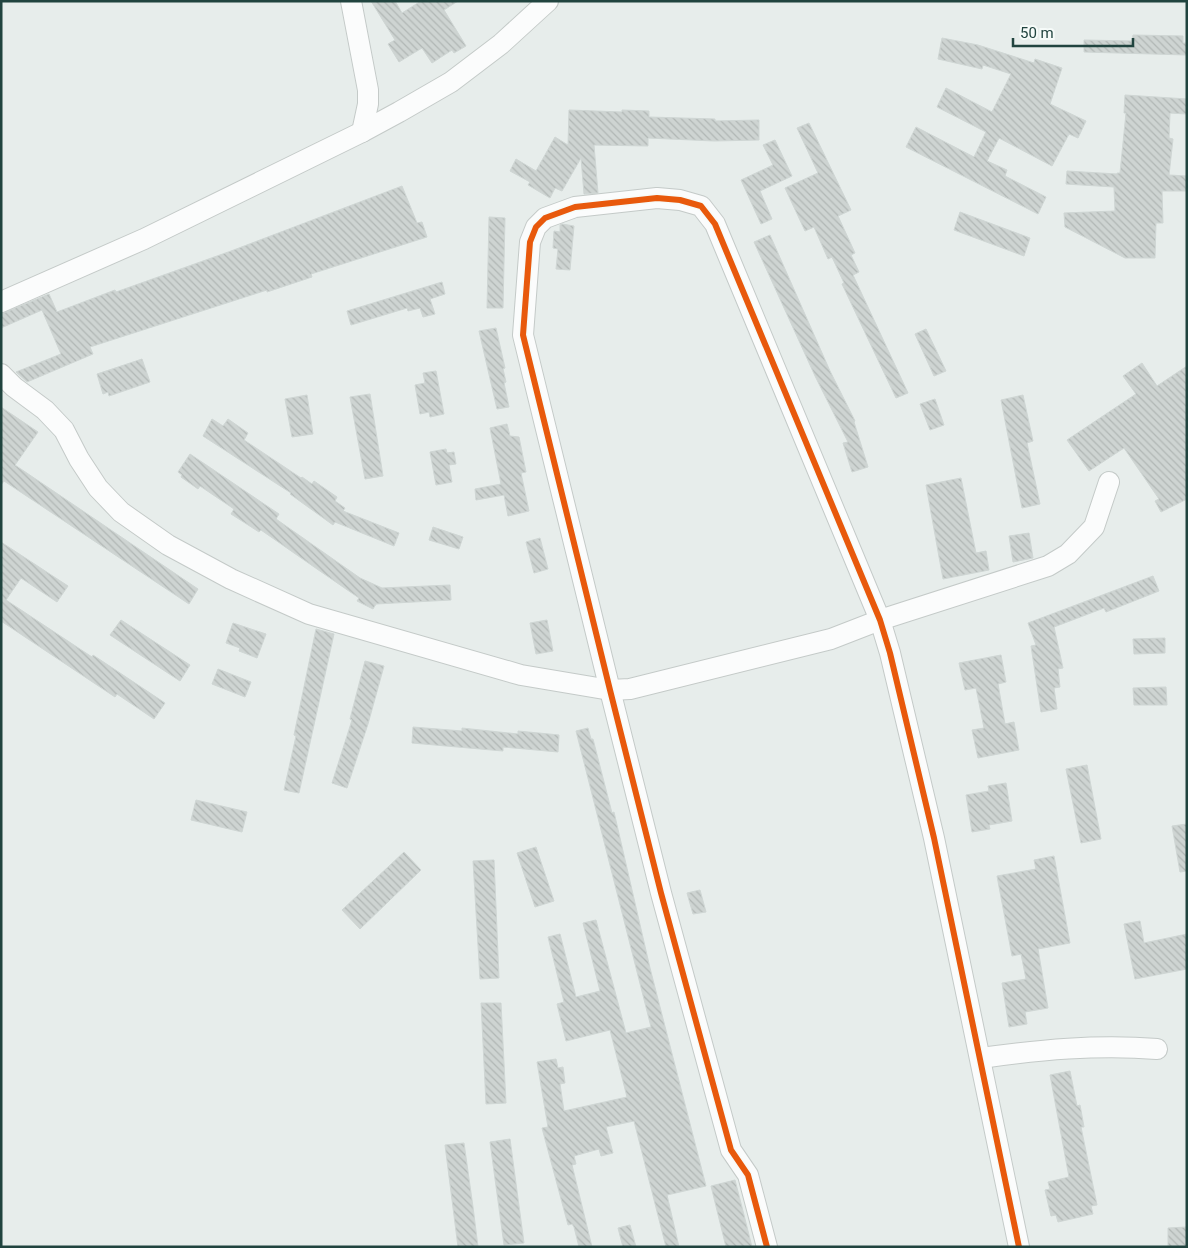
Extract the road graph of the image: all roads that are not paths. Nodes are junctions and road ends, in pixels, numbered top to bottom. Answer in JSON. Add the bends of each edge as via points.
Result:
{"nodes":[{"id":1,"x":351,"y":1,"type":"edge"},
{"id":2,"x":548,"y":1,"type":"edge"},
{"id":3,"x":362,"y":132,"type":"junction"},
{"id":4,"x":1,"y":302,"type":"edge"},
{"id":5,"x":1,"y":374,"type":"edge"},
{"id":6,"x":1109,"y":482,"type":"dead end"},
{"id":7,"x":880,"y":620,"type":"junction"},
{"id":8,"x":610,"y":690,"type":"junction"},
{"id":9,"x":1157,"y":1049,"type":"dead end"},
{"id":10,"x":981,"y":1058,"type":"junction"},
{"id":11,"x":767,"y":1247,"type":"edge"},
{"id":12,"x":1018,"y":1247,"type":"edge"}],
"edges":[{"from":1,"to":3,"type":"street","via":[[368,90]]},
{"from":2,"to":3,"type":"street","via":[[501,44],[451,82]]},
{"from":3,"to":4,"type":"street","via":[[144,238]]},
{"from":5,"to":8,"type":"street","via":[[64,430],[98,488],[120,512],[168,544],[231,579],[309,614],[521,675]]},
{"from":6,"to":7,"type":"street","via":[[1094,527],[1068,554],[1048,566]]},
{"from":7,"to":8,"type":"street","via":[[831,639],[630,689]]},
{"from":7,"to":8,"type":"street","via":[[715,224],[701,206],[680,200],[657,198],[575,207],[544,218],[536,227],[530,242],[523,335]]},
{"from":7,"to":10,"type":"street","via":[[934,838]]},
{"from":8,"to":11,"type":"street","via":[[731,1150],[748,1175]]},
{"from":9,"to":10,"type":"street","via":[[1124,1046],[1043,1050]]},
{"from":10,"to":12,"type":"street"}]}
